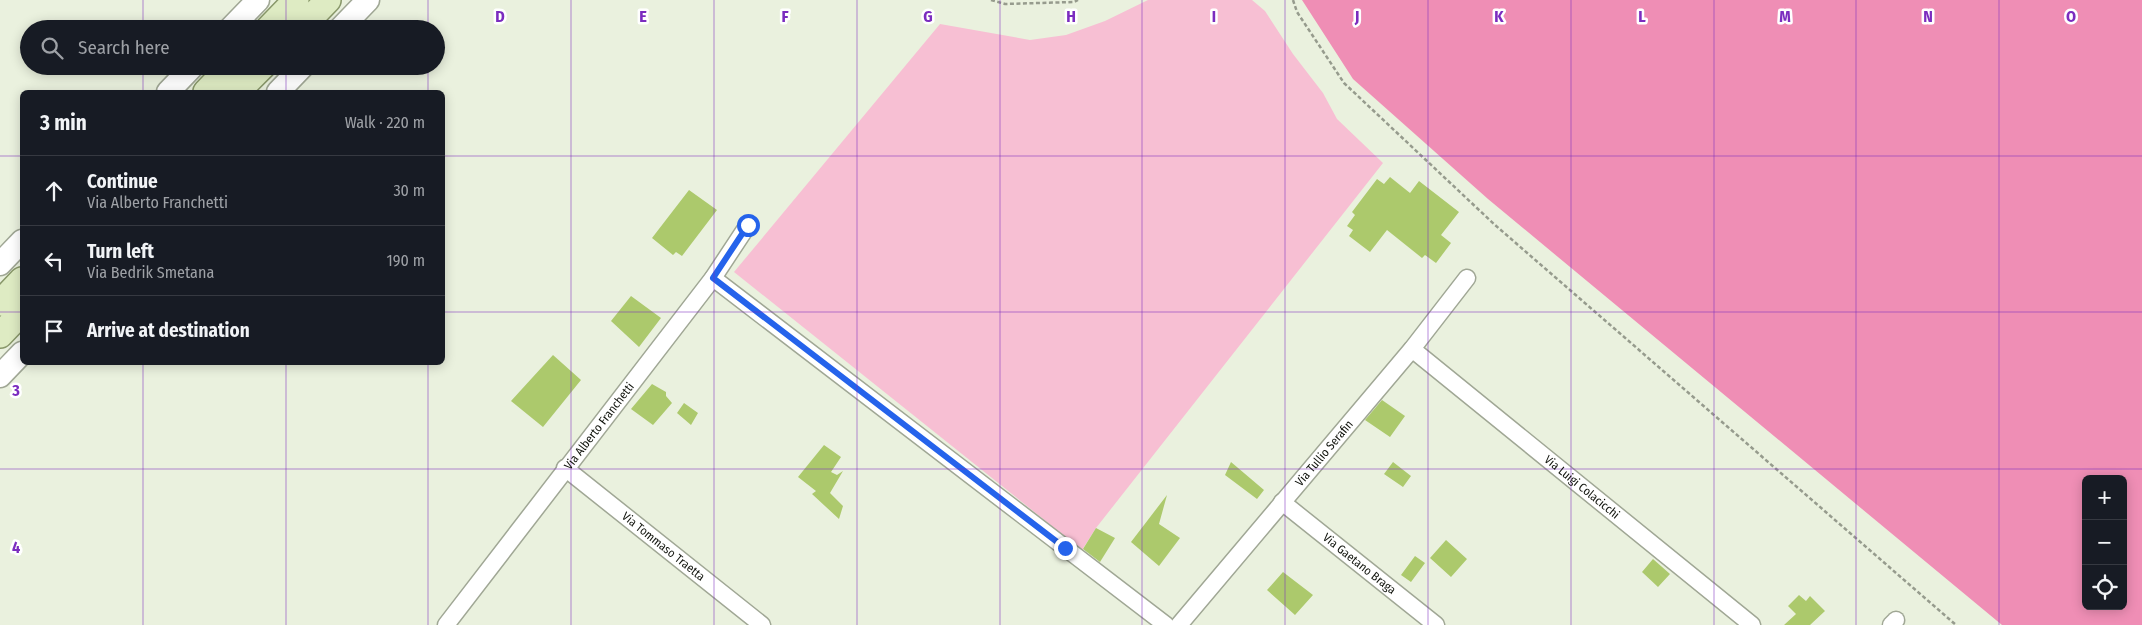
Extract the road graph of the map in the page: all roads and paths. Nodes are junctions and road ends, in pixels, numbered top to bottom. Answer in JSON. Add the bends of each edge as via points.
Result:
{"nodes":[{"id":1,"x":258,"y":0,"type":"edge"},
{"id":2,"x":296,"y":0,"type":"edge"},
{"id":3,"x":328,"y":0,"type":"edge"},
{"id":4,"x":368,"y":0,"type":"edge"},
{"id":5,"x":991,"y":0,"type":"edge"},
{"id":6,"x":1078,"y":0,"type":"edge"},
{"id":7,"x":1292,"y":0,"type":"edge"},
{"id":8,"x":239,"y":20,"type":"edge"},
{"id":9,"x":277,"y":20,"type":"edge"},
{"id":10,"x":309,"y":20,"type":"edge"},
{"id":11,"x":349,"y":20,"type":"edge"},
{"id":12,"x":184,"y":75,"type":"edge"},
{"id":13,"x":222,"y":75,"type":"edge"},
{"id":14,"x":254,"y":75,"type":"edge"},
{"id":15,"x":294,"y":75,"type":"edge"},
{"id":16,"x":170,"y":90,"type":"edge"},
{"id":17,"x":208,"y":90,"type":"edge"},
{"id":18,"x":239,"y":90,"type":"edge"},
{"id":19,"x":280,"y":90,"type":"edge"},
{"id":20,"x":748,"y":225,"type":"dead end"},
{"id":21,"x":20,"y":243,"type":"edge"},
{"id":22,"x":0,"y":264,"type":"edge"},
{"id":23,"x":713,"y":278,"type":"junction"},
{"id":24,"x":1467,"y":278,"type":"dead end"},
{"id":25,"x":20,"y":282,"type":"edge"},
{"id":26,"x":0,"y":303,"type":"edge"},
{"id":27,"x":20,"y":314,"type":"edge"},
{"id":28,"x":0,"y":335,"type":"edge"},
{"id":29,"x":1412,"y":349,"type":"junction"},
{"id":30,"x":20,"y":356,"type":"edge"},
{"id":31,"x":0,"y":376,"type":"edge"},
{"id":32,"x":565,"y":468,"type":"junction"},
{"id":33,"x":1282,"y":502,"type":"junction"},
{"id":34,"x":446,"y":625,"type":"edge"},
{"id":35,"x":762,"y":625,"type":"edge"},
{"id":36,"x":1166,"y":625,"type":"edge"},
{"id":37,"x":1179,"y":625,"type":"edge"},
{"id":38,"x":1436,"y":625,"type":"edge"},
{"id":39,"x":1752,"y":625,"type":"edge"},
{"id":40,"x":1956,"y":625,"type":"edge"}],
"edges":[{"from":1,"to":8,"type":"street"},
{"from":2,"to":9,"type":"main road"},
{"from":3,"to":10,"type":"main road"},
{"from":4,"to":11,"type":"street"},
{"from":5,"to":6,"type":"path","via":[[1005,4]]},
{"from":7,"to":40,"type":"path","via":[[1344,83],[1502,232]]},
{"from":12,"to":16,"type":"street"},
{"from":13,"to":17,"type":"main road"},
{"from":14,"to":18,"type":"main road"},
{"from":15,"to":19,"type":"street"},
{"from":20,"to":23,"type":"street","name":"Via Alberto Franchetti"},
{"from":21,"to":22,"type":"street"},
{"from":23,"to":32,"type":"street","name":"Via Alberto Franchetti"},
{"from":23,"to":36,"type":"street"},
{"from":24,"to":29,"type":"street","name":"Via Tullio Serafin"},
{"from":25,"to":26,"type":"main road"},
{"from":27,"to":28,"type":"main road"},
{"from":29,"to":33,"type":"street","name":"Via Tullio Serafin"},
{"from":29,"to":39,"type":"street","name":"Via Luigi Colacicchi"},
{"from":30,"to":31,"type":"street"},
{"from":32,"to":34,"type":"street","name":"Via Alberto Franchetti"},
{"from":32,"to":35,"type":"street","name":"Via Tommaso Traetta"},
{"from":33,"to":37,"type":"street","name":"Via Tullio Serafin"},
{"from":33,"to":38,"type":"street","name":"Via Gaetano Braga"}]}
